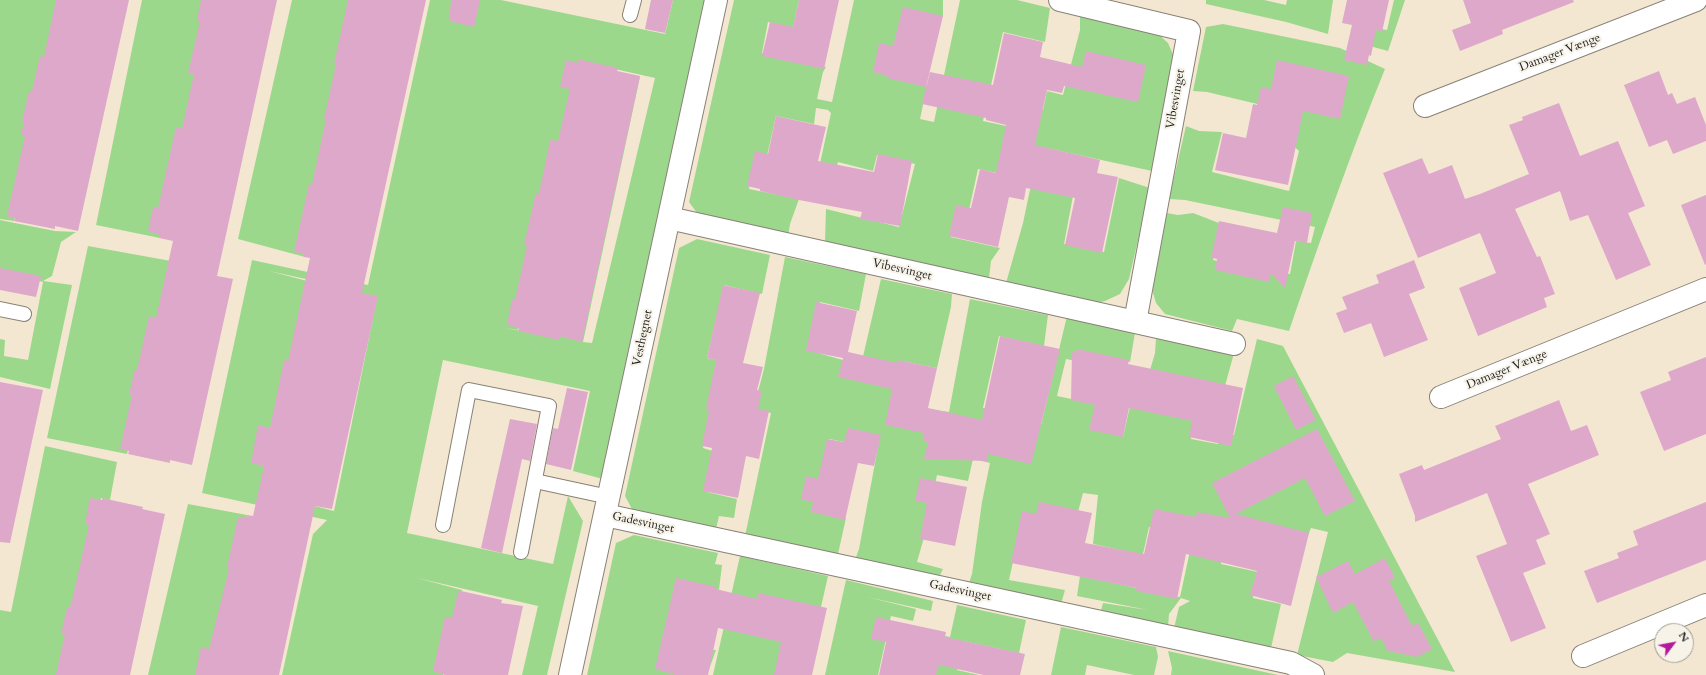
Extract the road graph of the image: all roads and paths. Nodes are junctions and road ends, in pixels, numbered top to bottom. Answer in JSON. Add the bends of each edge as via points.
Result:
{"nodes":[{"id":1,"x":634,"y":0,"type":"edge"},
{"id":2,"x":716,"y":0,"type":"edge"},
{"id":3,"x":1060,"y":0,"type":"edge"},
{"id":4,"x":1696,"y":0,"type":"edge"},
{"id":5,"x":630,"y":15,"type":"dead end"},
{"id":6,"x":1425,"y":106,"type":"dead end"},
{"id":7,"x":669,"y":218,"type":"junction"},
{"id":8,"x":1706,"y":289,"type":"edge"},
{"id":9,"x":0,"y":308,"type":"edge"},
{"id":10,"x":24,"y":314,"type":"dead end"},
{"id":11,"x":1135,"y":322,"type":"junction"},
{"id":12,"x":1234,"y":344,"type":"dead end"},
{"id":13,"x":1441,"y":397,"type":"dead end"},
{"id":14,"x":535,"y":481,"type":"junction"},
{"id":15,"x":607,"y":506,"type":"junction"},
{"id":16,"x":442,"y":525,"type":"dead end"},
{"id":17,"x":521,"y":552,"type":"dead end"},
{"id":18,"x":1706,"y":605,"type":"edge"},
{"id":19,"x":1583,"y":656,"type":"dead end"},
{"id":20,"x":570,"y":675,"type":"edge"},
{"id":21,"x":1313,"y":675,"type":"edge"}],
"edges":[{"from":1,"to":5,"type":"lane"},
{"from":2,"to":7,"type":"street","name":"Vesthegnet"},
{"from":3,"to":11,"type":"street","name":"Vibesvinget","via":[[1189,31]]},
{"from":4,"to":6,"type":"street","name":"Damager Vænge"},
{"from":7,"to":11,"type":"street","name":"Vibesvinget"},
{"from":7,"to":15,"type":"street","name":"Vesthegnet"},
{"from":8,"to":13,"type":"street","name":"Damager Vænge"},
{"from":9,"to":10,"type":"lane"},
{"from":11,"to":12,"type":"street","name":"Vibesvinget"},
{"from":14,"to":15,"type":"lane"},
{"from":14,"to":16,"type":"lane","via":[[549,406],[469,390]]},
{"from":14,"to":17,"type":"lane"},
{"from":15,"to":20,"type":"street","name":"Vesthegnet"},
{"from":15,"to":21,"type":"street","name":"Gadesvinget","via":[[1291,663]]},
{"from":18,"to":19,"type":"street"}]}
